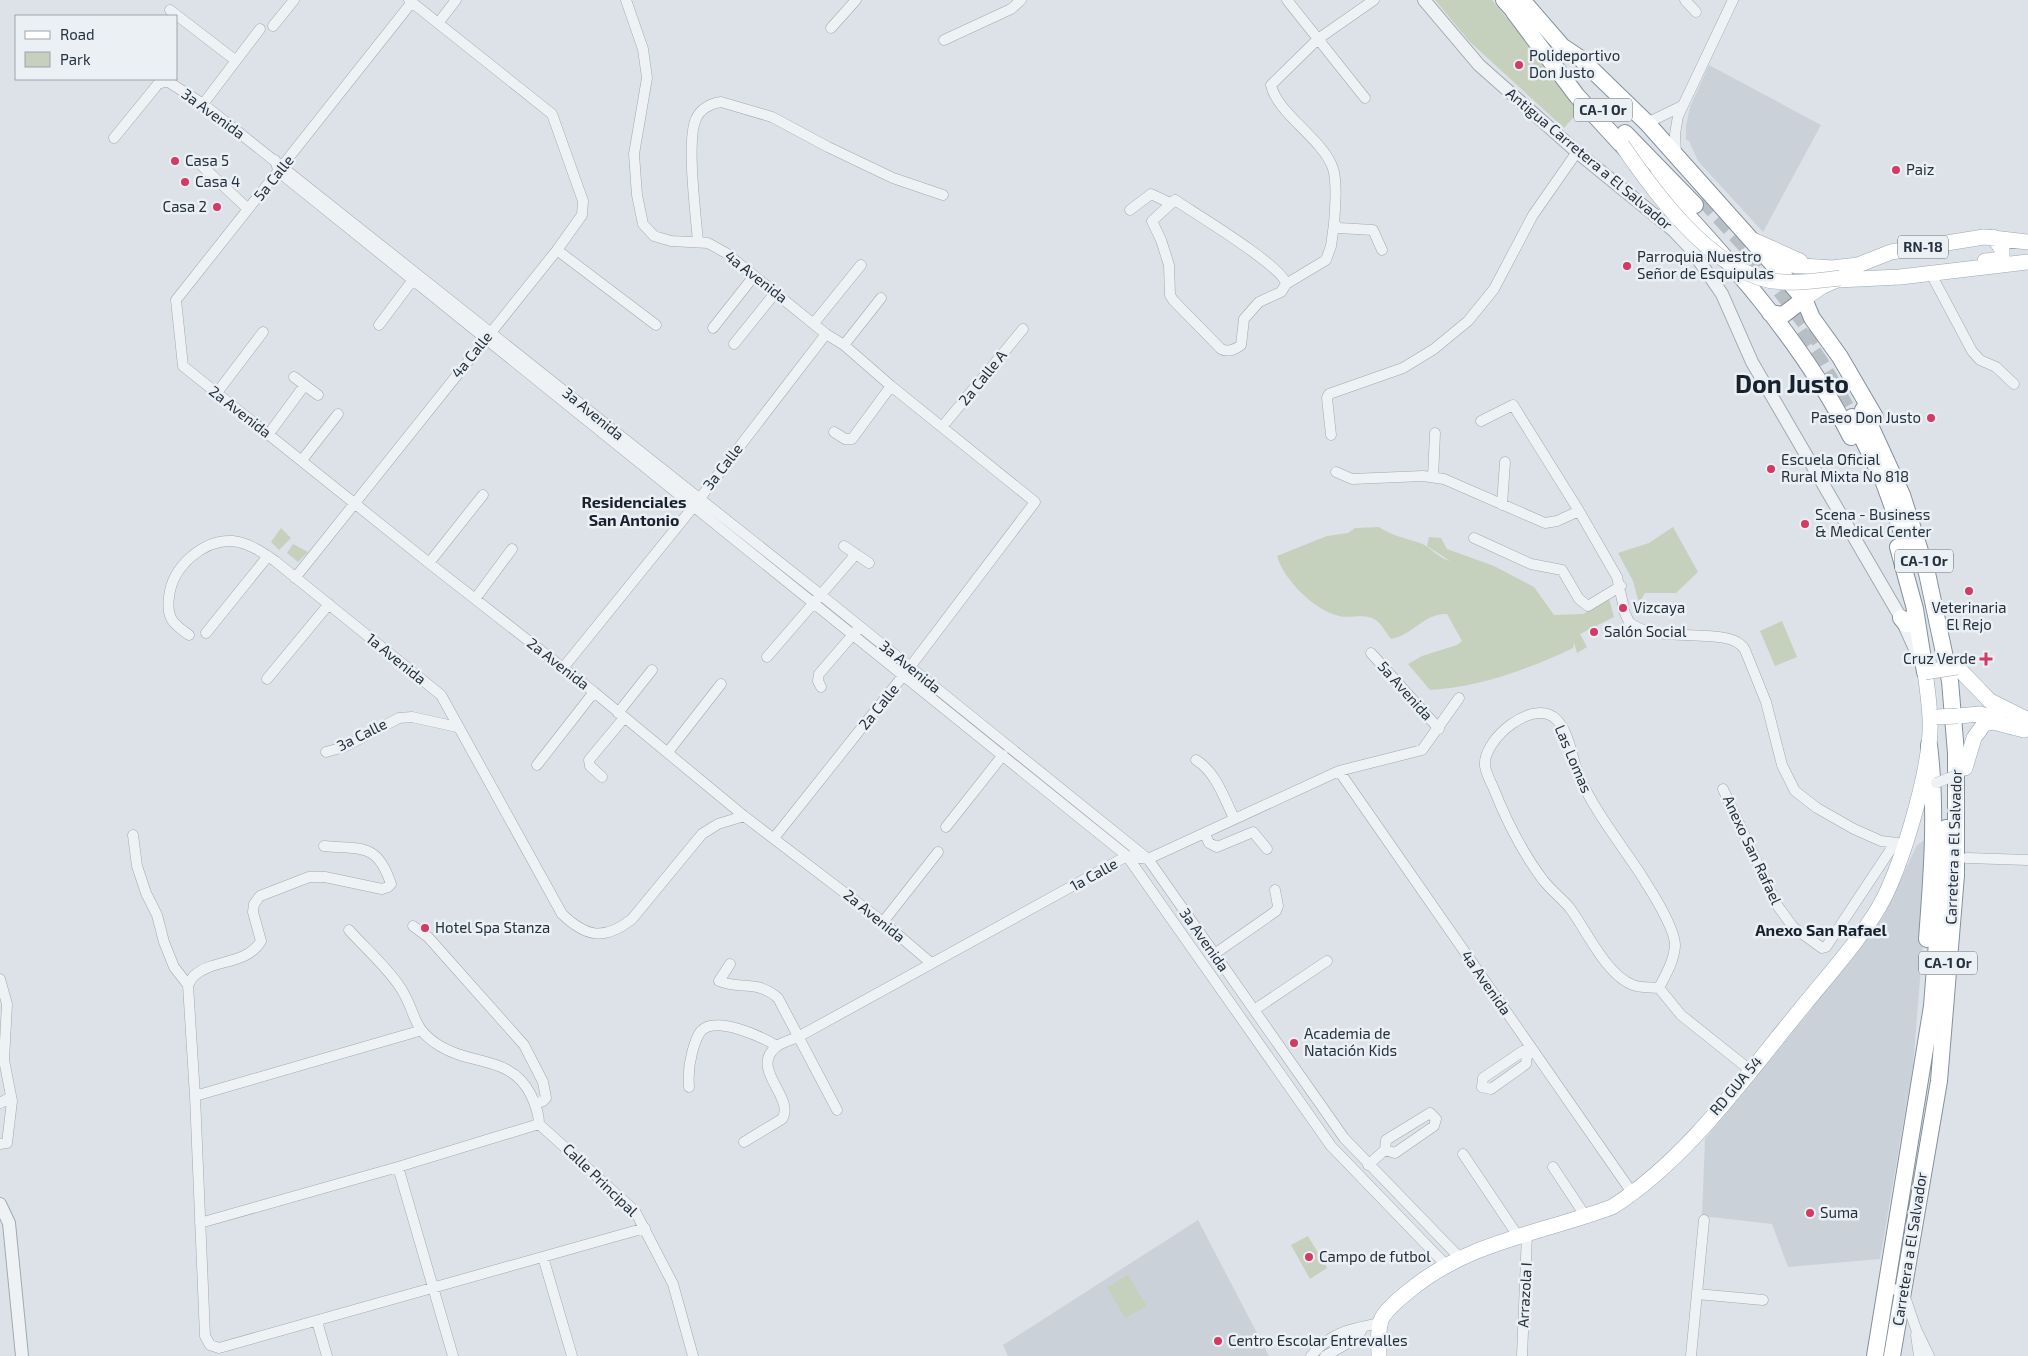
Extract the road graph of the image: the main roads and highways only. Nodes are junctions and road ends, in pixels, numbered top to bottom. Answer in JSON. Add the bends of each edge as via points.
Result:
{"nodes":[{"id":1,"x":1513,"y":4,"type":"edge"},
{"id":2,"x":1531,"y":21,"type":"junction"},
{"id":3,"x":1560,"y":45,"type":"junction"},
{"id":4,"x":1622,"y":145,"type":"junction"},
{"id":5,"x":1993,"y":237,"type":"junction"},
{"id":6,"x":1751,"y":239,"type":"junction"},
{"id":7,"x":2028,"y":242,"type":"edge"},
{"id":8,"x":2028,"y":262,"type":"edge"},
{"id":9,"x":1773,"y":264,"type":"junction"},
{"id":10,"x":1820,"y":268,"type":"junction"},
{"id":11,"x":1896,"y":277,"type":"junction"},
{"id":12,"x":1876,"y":279,"type":"junction"},
{"id":13,"x":1746,"y":282,"type":"junction"},
{"id":14,"x":1804,"y":299,"type":"junction"},
{"id":15,"x":1770,"y":312,"type":"junction"},
{"id":16,"x":1857,"y":413,"type":"tunnel mouth"},
{"id":17,"x":1886,"y":442,"type":"junction"},
{"id":18,"x":1860,"y":455,"type":"junction"},
{"id":19,"x":1889,"y":478,"type":"junction"},
{"id":20,"x":1897,"y":498,"type":"junction"},
{"id":21,"x":1914,"y":510,"type":"junction"},
{"id":22,"x":1893,"y":531,"type":"junction"},
{"id":23,"x":1915,"y":609,"type":"junction"},
{"id":24,"x":1900,"y":618,"type":"road end"},
{"id":25,"x":1957,"y":668,"type":"junction"},
{"id":26,"x":1925,"y":672,"type":"junction"},
{"id":27,"x":1961,"y":715,"type":"junction"},
{"id":28,"x":1933,"y":717,"type":"junction"},
{"id":29,"x":2027,"y":726,"type":"edge"},
{"id":30,"x":1929,"y":745,"type":"junction"},
{"id":31,"x":1963,"y":771,"type":"junction"},
{"id":32,"x":1921,"y":1079,"type":"junction"},
{"id":33,"x":1939,"y":1081,"type":"junction"},
{"id":34,"x":1930,"y":1125,"type":"junction"},
{"id":35,"x":1910,"y":1148,"type":"junction"},
{"id":36,"x":1906,"y":1270,"type":"junction"},
{"id":37,"x":1895,"y":1290,"type":"junction"},
{"id":38,"x":1884,"y":1308,"type":"junction"},
{"id":39,"x":1380,"y":1356,"type":"edge"},
{"id":40,"x":1876,"y":1356,"type":"edge"},
{"id":41,"x":1888,"y":1356,"type":"edge"},
{"id":42,"x":1892,"y":1356,"type":"edge"}],
"edges":[{"from":1,"to":2,"type":"highway","number":"CA-1 Or"},
{"from":1,"to":4,"type":"highway","via":[[1577,96]]},
{"from":2,"to":3,"type":"highway","number":"CA-1 Or"},
{"from":2,"to":3,"type":"highway","number":"CA-1 Or","via":[[1699,202]]},
{"from":3,"to":6,"type":"highway","via":[[1581,59],[1647,123]]},
{"from":4,"to":12,"type":"main road","bridge":true,"via":[[1674,215],[1726,263],[1768,280]]},
{"from":4,"to":13,"type":"highway"},
{"from":5,"to":7,"type":"main road","number":"RN-18"},
{"from":5,"to":10,"type":"main road","number":"RN-18","via":[[1891,252],[1858,265]]},
{"from":5,"to":11,"type":"main road","via":[[2003,252],[1998,260],[1917,268]]},
{"from":6,"to":9,"type":"highway"},
{"from":6,"to":10,"type":"main road"},
{"from":8,"to":11,"type":"main road","number":"RN-18"},
{"from":9,"to":10,"type":"main road","number":"RN-18"},
{"from":9,"to":13,"type":"highway","via":[[1758,267]]},
{"from":9,"to":14,"type":"highway"},
{"from":11,"to":12,"type":"main road","number":"RN-18"},
{"from":12,"to":14,"type":"main road","number":"RN-18","via":[[1830,282]]},
{"from":13,"to":15,"type":"highway"},
{"from":14,"to":15,"type":"highway","via":[[1783,315]]},
{"from":14,"to":17,"type":"highway","via":[[1812,318],[1862,394]]},
{"from":15,"to":18,"type":"highway","via":[[1818,379]]},
{"from":16,"to":19,"type":"highway","name":"Carretera a El Salvador","number":"CA-1 Or"},
{"from":17,"to":19,"type":"highway"},
{"from":17,"to":21,"type":"highway"},
{"from":18,"to":19,"type":"highway"},
{"from":18,"to":22,"type":"highway"},
{"from":19,"to":20,"type":"highway","name":"Carretera a El Salvador","number":"CA-1 Or"},
{"from":20,"to":21,"type":"highway"},
{"from":20,"to":22,"type":"highway"},
{"from":20,"to":32,"type":"highway","name":"Carretera a El Salvador","number":"CA-1 Or","via":[[1931,631],[1940,683],[1946,756],[1943,883],[1932,1006]]},
{"from":20,"to":33,"type":"highway","name":"Carretera a El Salvador","number":"CA-1 Or","via":[[1927,573],[1940,628],[1950,682],[1956,754],[1956,874]]},
{"from":21,"to":25,"type":"highway","via":[[1931,547]]},
{"from":22,"to":23,"type":"highway"},
{"from":23,"to":24,"type":"highway","via":[[1914,620],[1910,624]]},
{"from":23,"to":26,"type":"highway"},
{"from":25,"to":26,"type":"main road","bridge":true},
{"from":25,"to":27,"type":"highway"},
{"from":25,"to":29,"type":"main road","via":[[1990,701]]},
{"from":26,"to":28,"type":"main road","name":"RD GUA 54"},
{"from":27,"to":28,"type":"main road","bridge":true},
{"from":27,"to":29,"type":"main road","via":[[1986,714]]},
{"from":27,"to":31,"type":"highway"},
{"from":28,"to":30,"type":"main road","name":"RD GUA 54"},
{"from":29,"to":31,"type":"main road","via":[[1984,724],[1974,738]]},
{"from":30,"to":32,"type":"highway","via":[[1935,784]]},
{"from":30,"to":39,"type":"main road","name":"RD GUA 54","via":[[1916,802],[1885,895],[1877,909],[1750,1070],[1671,1161],[1633,1194],[1612,1207],[1459,1257],[1426,1277],[1383,1317],[1380,1323]]},
{"from":31,"to":33,"type":"highway","via":[[1967,858],[1954,1002]]},
{"from":32,"to":35,"type":"highway","name":"Carretera a El Salvador","number":"CA-1 Or"},
{"from":33,"to":34,"type":"highway","name":"Carretera a El Salvador","number":"CA-1 Or"},
{"from":34,"to":35,"type":"highway"},
{"from":34,"to":36,"type":"highway","name":"Carretera a El Salvador","number":"CA-1 Or"},
{"from":35,"to":36,"type":"highway","via":[[1913,1157],[1895,1261],[1899,1269]]},
{"from":35,"to":37,"type":"highway","name":"Carretera a El Salvador","number":"CA-1 Or"},
{"from":36,"to":37,"type":"highway","name":"Carretera a El Salvador","number":"CA-1 Or"},
{"from":37,"to":38,"type":"highway","name":"Carretera a El Salvador","number":"CA-1 Or"},
{"from":37,"to":42,"type":"highway","name":"Carretera a El Salvador","number":"CA-1 Or"},
{"from":38,"to":40,"type":"highway","name":"Carretera a El Salvador","number":"CA-1 Or"},
{"from":38,"to":41,"type":"highway","via":[[1892,1306],[1895,1312]]}]}
